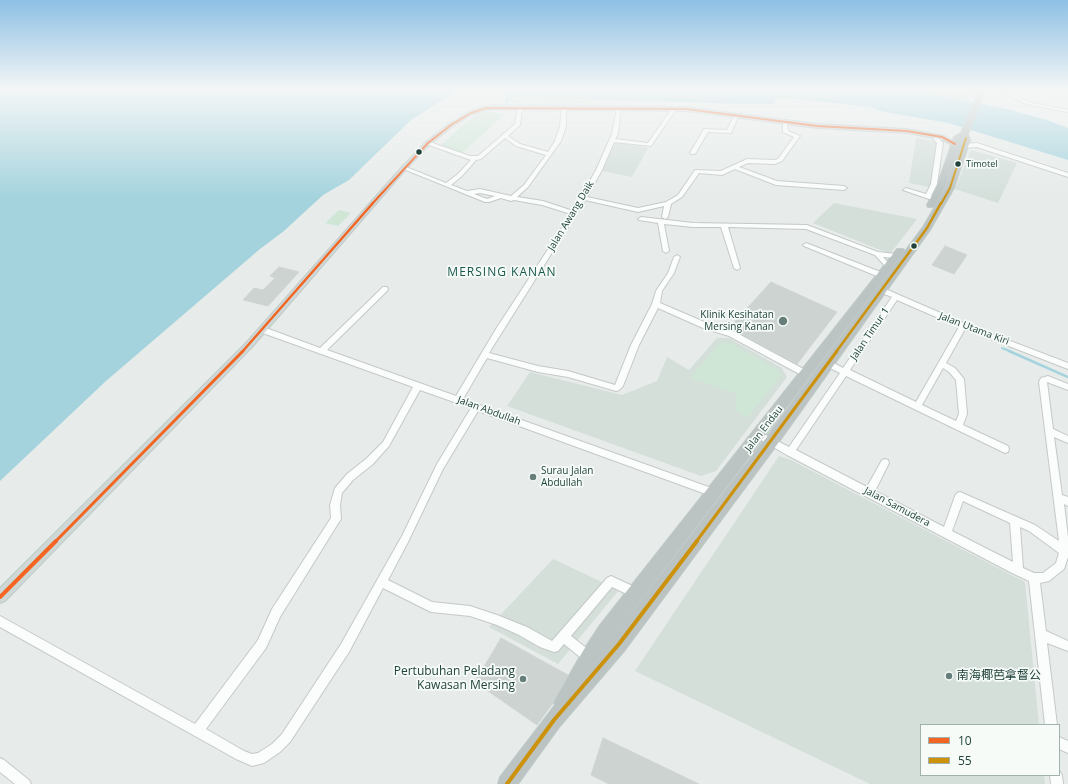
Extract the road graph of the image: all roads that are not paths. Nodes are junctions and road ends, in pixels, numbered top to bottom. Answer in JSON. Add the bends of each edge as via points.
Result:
{"nodes":[{"id":1,"x":451,"y":126,"type":"edge"},
{"id":2,"x":516,"y":126,"type":"edge"},
{"id":3,"x":563,"y":126,"type":"edge"},
{"id":4,"x":616,"y":126,"type":"edge"},
{"id":5,"x":663,"y":126,"type":"edge"},
{"id":6,"x":732,"y":126,"type":"edge"},
{"id":7,"x":785,"y":126,"type":"edge"},
{"id":8,"x":819,"y":126,"type":"edge"},
{"id":9,"x":968,"y":126,"type":"edge"},
{"id":10,"x":505,"y":136,"type":"junction"},
{"id":11,"x":938,"y":136,"type":"junction"},
{"id":12,"x":613,"y":140,"type":"junction"},
{"id":13,"x":962,"y":140,"type":"junction"},
{"id":14,"x":428,"y":143,"type":"junction"},
{"id":15,"x":693,"y":153,"type":"dead end"},
{"id":16,"x":549,"y":154,"type":"junction"},
{"id":17,"x":474,"y":159,"type":"junction"},
{"id":18,"x":735,"y":167,"type":"junction"},
{"id":19,"x":404,"y":168,"type":"junction"},
{"id":20,"x":1068,"y":175,"type":"edge"},
{"id":21,"x":447,"y":185,"type":"junction"},
{"id":22,"x":938,"y":185,"type":"junction"},
{"id":23,"x":844,"y":188,"type":"dead end"},
{"id":24,"x":906,"y":190,"type":"dead end"},
{"id":25,"x":583,"y":198,"type":"junction"},
{"id":26,"x":931,"y":198,"type":"junction"},
{"id":27,"x":510,"y":199,"type":"junction"},
{"id":28,"x":668,"y":203,"type":"junction"},
{"id":29,"x":575,"y":213,"type":"junction"},
{"id":30,"x":641,"y":219,"type":"dead end"},
{"id":31,"x":663,"y":220,"type":"junction"},
{"id":32,"x":724,"y":226,"type":"junction"},
{"id":33,"x":806,"y":245,"type":"dead end"},
{"id":34,"x":666,"y":251,"type":"dead end"},
{"id":35,"x":877,"y":254,"type":"junction"},
{"id":36,"x":900,"y":255,"type":"junction"},
{"id":37,"x":677,"y":257,"type":"dead end"},
{"id":38,"x":888,"y":266,"type":"junction"},
{"id":39,"x":737,"y":268,"type":"dead end"},
{"id":40,"x":881,"y":275,"type":"junction"},
{"id":41,"x":385,"y":289,"type":"dead end"},
{"id":42,"x":881,"y":290,"type":"junction"},
{"id":43,"x":896,"y":296,"type":"junction"},
{"id":44,"x":656,"y":304,"type":"junction"},
{"id":45,"x":963,"y":326,"type":"junction"},
{"id":46,"x":264,"y":330,"type":"junction"},
{"id":47,"x":321,"y":351,"type":"junction"},
{"id":48,"x":485,"y":354,"type":"junction"},
{"id":49,"x":827,"y":363,"type":"junction"},
{"id":50,"x":941,"y":364,"type":"junction"},
{"id":51,"x":1068,"y":366,"type":"edge"},
{"id":52,"x":845,"y":371,"type":"junction"},
{"id":53,"x":806,"y":374,"type":"junction"},
{"id":54,"x":418,"y":386,"type":"junction"},
{"id":55,"x":1068,"y":387,"type":"edge"},
{"id":56,"x":458,"y":400,"type":"junction"},
{"id":57,"x":476,"y":407,"type":"junction"},
{"id":58,"x":917,"y":407,"type":"junction"},
{"id":59,"x":958,"y":426,"type":"junction"},
{"id":60,"x":1049,"y":431,"type":"junction"},
{"id":61,"x":765,"y":439,"type":"junction"},
{"id":62,"x":1068,"y":440,"type":"edge"},
{"id":63,"x":1005,"y":449,"type":"dead end"},
{"id":64,"x":790,"y":452,"type":"junction"},
{"id":65,"x":885,"y":462,"type":"dead end"},
{"id":66,"x":714,"y":493,"type":"junction"},
{"id":67,"x":869,"y":493,"type":"junction"},
{"id":68,"x":1058,"y":497,"type":"junction"},
{"id":69,"x":1068,"y":502,"type":"edge"},
{"id":70,"x":1016,"y":521,"type":"junction"},
{"id":71,"x":946,"y":533,"type":"junction"},
{"id":72,"x":1065,"y":551,"type":"junction"},
{"id":73,"x":1018,"y":571,"type":"junction"},
{"id":74,"x":1034,"y":578,"type":"junction"},
{"id":75,"x":382,"y":582,"type":"junction"},
{"id":76,"x":635,"y":594,"type":"junction"},
{"id":77,"x":0,"y":597,"type":"edge"},
{"id":78,"x":0,"y":621,"type":"edge"},
{"id":79,"x":563,"y":636,"type":"junction"},
{"id":80,"x":1041,"y":636,"type":"junction"},
{"id":81,"x":1068,"y":646,"type":"edge"},
{"id":82,"x":589,"y":657,"type":"junction"},
{"id":83,"x":605,"y":662,"type":"junction"},
{"id":84,"x":554,"y":720,"type":"junction"},
{"id":85,"x":1051,"y":724,"type":"edge"},
{"id":86,"x":197,"y":731,"type":"junction"},
{"id":87,"x":0,"y":764,"type":"edge"},
{"id":88,"x":25,"y":784,"type":"edge"},
{"id":89,"x":507,"y":784,"type":"edge"}],
"edges":[{"from":1,"to":14,"type":"main road"},
{"from":2,"to":10,"type":"street"},
{"from":3,"to":16,"type":"street","via":[[562,133]]},
{"from":4,"to":12,"type":"street","name":"Jalan Awang Daik"},
{"from":5,"to":12,"type":"street","via":[[649,145]]},
{"from":6,"to":15,"type":"street","via":[[729,132],[706,130]]},
{"from":7,"to":18,"type":"street","via":[[786,132],[797,136],[782,158],[775,162],[750,161]]},
{"from":8,"to":11,"type":"main road","via":[[901,130]]},
{"from":9,"to":13,"type":"highway","name":"Jalan Endau"},
{"from":10,"to":16,"type":"street","via":[[518,145]]},
{"from":10,"to":17,"type":"street","via":[[484,155]]},
{"from":11,"to":13,"type":"main road"},
{"from":11,"to":22,"type":"street"},
{"from":12,"to":25,"type":"street","name":"Jalan Awang Daik"},
{"from":13,"to":20,"type":"street"},
{"from":13,"to":22,"type":"highway","name":"Jalan Endau"},
{"from":13,"to":36,"type":"highway","name":"Jalan Endau","via":[[946,196],[926,228]]},
{"from":14,"to":17,"type":"street"},
{"from":14,"to":19,"type":"main road"},
{"from":16,"to":27,"type":"street","via":[[526,186]]},
{"from":17,"to":21,"type":"street"},
{"from":18,"to":23,"type":"street","via":[[776,183]]},
{"from":18,"to":28,"type":"street","via":[[719,174],[695,172],[680,196]]},
{"from":19,"to":21,"type":"street"},
{"from":19,"to":46,"type":"main road"},
{"from":21,"to":27,"type":"street","via":[[487,201],[501,196]]},
{"from":22,"to":26,"type":"highway","name":"Jalan Endau"},
{"from":24,"to":26,"type":"street"},
{"from":25,"to":28,"type":"street","via":[[634,210]]},
{"from":25,"to":29,"type":"street","name":"Jalan Awang Daik"},
{"from":26,"to":36,"type":"highway","name":"Jalan Endau","via":[[919,225]]},
{"from":27,"to":29,"type":"street","via":[[543,203]]},
{"from":28,"to":31,"type":"street"},
{"from":29,"to":48,"type":"street","name":"Jalan Awang Daik"},
{"from":30,"to":31,"type":"street"},
{"from":31,"to":32,"type":"street","via":[[694,226]]},
{"from":31,"to":34,"type":"street"},
{"from":32,"to":35,"type":"street","via":[[807,227]]},
{"from":32,"to":39,"type":"street"},
{"from":33,"to":40,"type":"street"},
{"from":35,"to":36,"type":"street"},
{"from":35,"to":38,"type":"street"},
{"from":36,"to":38,"type":"highway","name":"Jalan Endau"},
{"from":36,"to":42,"type":"highway","name":"Jalan Endau"},
{"from":37,"to":44,"type":"street","via":[[672,273],[659,290]]},
{"from":38,"to":40,"type":"highway","name":"Jalan Endau"},
{"from":40,"to":53,"type":"highway","name":"Jalan Endau"},
{"from":41,"to":47,"type":"street"},
{"from":42,"to":43,"type":"street","name":"Jalan Utama Kiri"},
{"from":42,"to":49,"type":"highway","name":"Jalan Endau"},
{"from":43,"to":45,"type":"street","name":"Jalan Utama Kiri"},
{"from":43,"to":52,"type":"street","name":"Jalan Timur 1"},
{"from":44,"to":48,"type":"street","via":[[616,388]]},
{"from":44,"to":53,"type":"street","via":[[706,326],[732,334]]},
{"from":45,"to":50,"type":"street"},
{"from":45,"to":51,"type":"street","name":"Jalan Utama Kiri"},
{"from":46,"to":47,"type":"street","name":"Jalan Abdullah"},
{"from":46,"to":77,"type":"main road"},
{"from":47,"to":54,"type":"street","name":"Jalan Abdullah"},
{"from":48,"to":56,"type":"street","name":"Jalan Awang Daik"},
{"from":49,"to":52,"type":"street"},
{"from":49,"to":61,"type":"highway","name":"Jalan Endau"},
{"from":50,"to":58,"type":"street"},
{"from":50,"to":59,"type":"street","via":[[952,370],[960,379],[963,414]]},
{"from":52,"to":58,"type":"street"},
{"from":52,"to":64,"type":"street","name":"Jalan Timur 1"},
{"from":53,"to":61,"type":"highway","name":"Jalan Endau"},
{"from":54,"to":56,"type":"street","name":"Jalan Abdullah"},
{"from":54,"to":86,"type":"street","via":[[386,444],[338,491],[336,519],[276,613],[262,644]]},
{"from":55,"to":60,"type":"street","via":[[1048,379],[1043,382]]},
{"from":56,"to":57,"type":"street","name":"Jalan Abdullah"},
{"from":57,"to":66,"type":"street","name":"Jalan Abdullah"},
{"from":57,"to":75,"type":"street","via":[[440,467]]},
{"from":58,"to":59,"type":"street"},
{"from":59,"to":63,"type":"street"},
{"from":60,"to":62,"type":"street"},
{"from":60,"to":68,"type":"street"},
{"from":61,"to":64,"type":"street","name":"Jalan Samudera"},
{"from":61,"to":66,"type":"highway","name":"Jalan Endau"},
{"from":61,"to":83,"type":"highway","name":"Jalan Endau"},
{"from":64,"to":67,"type":"street","name":"Jalan Samudera"},
{"from":65,"to":67,"type":"street"},
{"from":66,"to":76,"type":"highway","name":"Jalan Endau"},
{"from":67,"to":71,"type":"street","name":"Jalan Samudera"},
{"from":68,"to":69,"type":"street"},
{"from":68,"to":72,"type":"street"},
{"from":70,"to":71,"type":"street","via":[[960,496]]},
{"from":70,"to":72,"type":"street","via":[[1043,535]]},
{"from":70,"to":73,"type":"street"},
{"from":71,"to":73,"type":"street","name":"Jalan Samudera"},
{"from":72,"to":74,"type":"street","via":[[1060,566],[1054,572],[1045,578]]},
{"from":73,"to":74,"type":"street","name":"Jalan Samudera"},
{"from":74,"to":80,"type":"street"},
{"from":75,"to":79,"type":"street","via":[[431,607],[484,615],[554,646]]},
{"from":75,"to":86,"type":"street","via":[[338,660],[295,726],[276,748],[260,759],[252,760]]},
{"from":76,"to":79,"type":"street","via":[[612,581]]},
{"from":76,"to":82,"type":"highway","name":"Jalan Endau"},
{"from":78,"to":86,"type":"street"},
{"from":79,"to":82,"type":"street"},
{"from":80,"to":81,"type":"street"},
{"from":80,"to":85,"type":"street"},
{"from":82,"to":83,"type":"street"},
{"from":82,"to":84,"type":"highway","name":"Jalan Endau"},
{"from":83,"to":84,"type":"highway","name":"Jalan Endau"},
{"from":84,"to":89,"type":"highway","name":"Jalan Endau"},
{"from":87,"to":88,"type":"street"}]}
